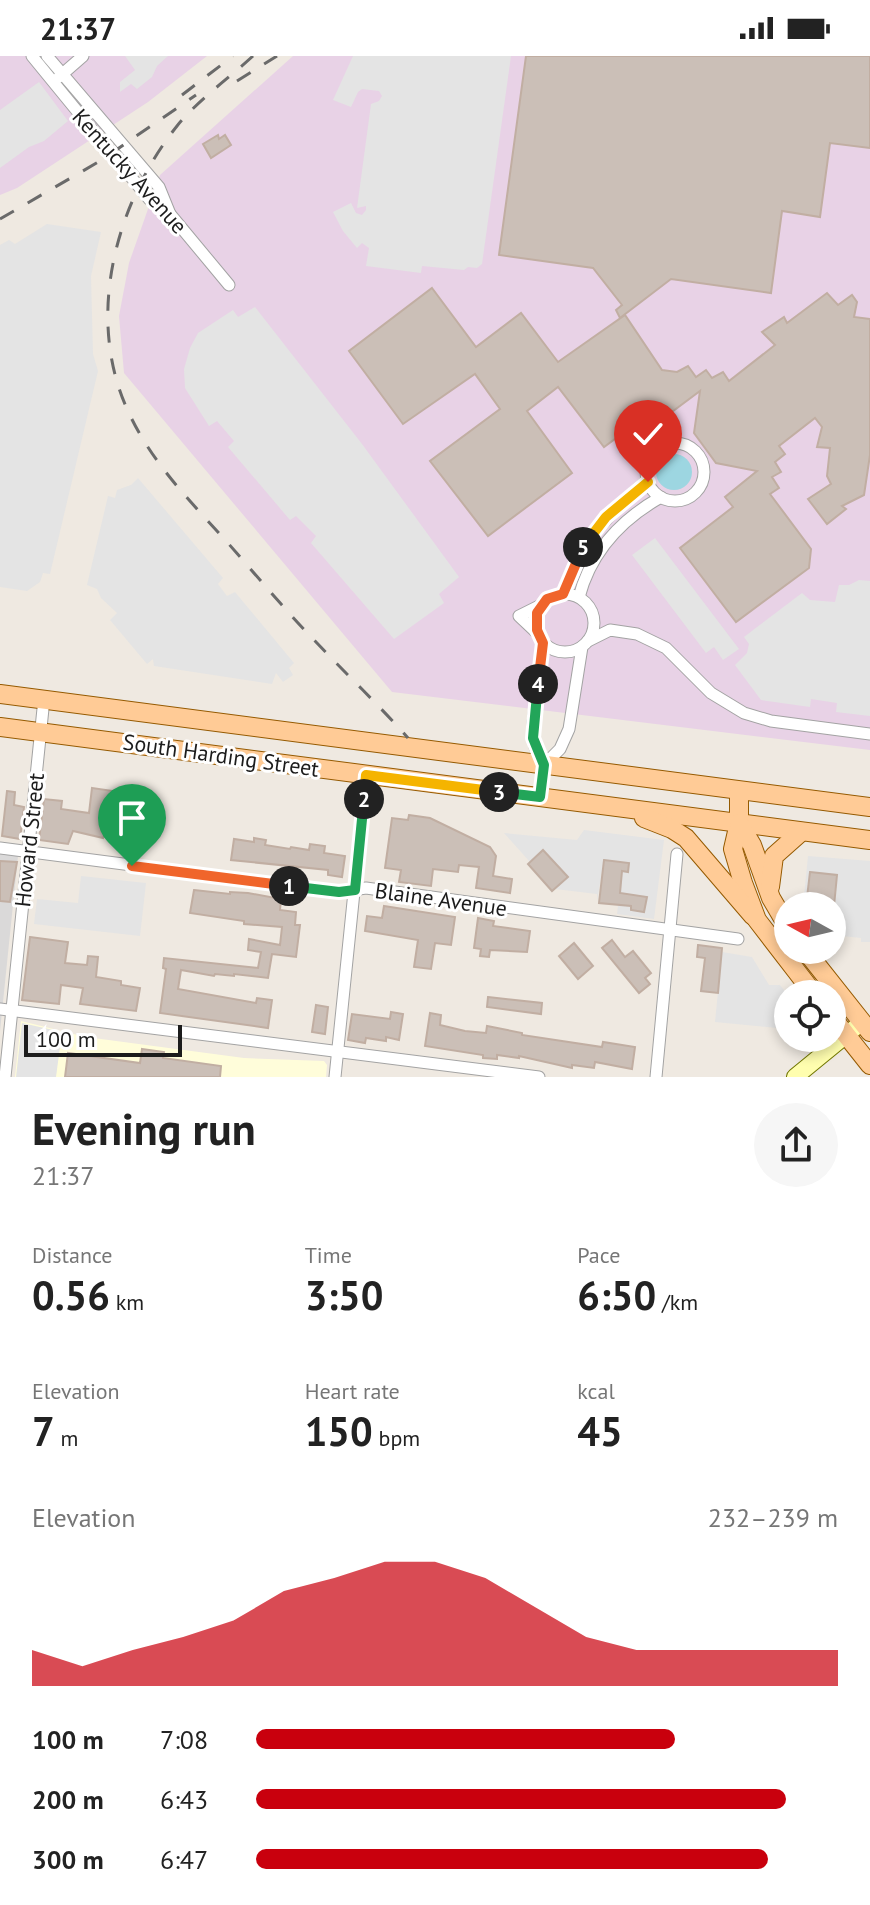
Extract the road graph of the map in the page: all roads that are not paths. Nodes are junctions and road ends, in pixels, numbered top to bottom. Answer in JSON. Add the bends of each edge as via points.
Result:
{"nodes":[{"id":1,"x":32,"y":56,"type":"edge"},
{"id":2,"x":47,"y":56,"type":"edge"},
{"id":3,"x":83,"y":56,"type":"edge"},
{"id":4,"x":58,"y":78,"type":"junction"},
{"id":5,"x":229,"y":285,"type":"dead end"},
{"id":6,"x":648,"y":480,"type":"junction"},
{"id":7,"x":661,"y":497,"type":"junction"},
{"id":8,"x":563,"y":594,"type":"junction"},
{"id":9,"x":579,"y":597,"type":"junction"},
{"id":10,"x":542,"y":605,"type":"junction"},
{"id":11,"x":593,"y":614,"type":"junction"},
{"id":12,"x":610,"y":630,"type":"junction"},
{"id":13,"x":540,"y":638,"type":"junction"},
{"id":14,"x":585,"y":644,"type":"junction"},
{"id":15,"x":0,"y":694,"type":"edge"},
{"id":16,"x":44,"y":699,"type":"junction"},
{"id":17,"x":0,"y":727,"type":"edge"},
{"id":18,"x":40,"y":732,"type":"junction"},
{"id":19,"x":870,"y":734,"type":"edge"},
{"id":20,"x":544,"y":765,"type":"junction"},
{"id":21,"x":366,"y":775,"type":"junction"},
{"id":22,"x":739,"y":791,"type":"junction"},
{"id":23,"x":540,"y":797,"type":"junction"},
{"id":24,"x":615,"y":807,"type":"junction"},
{"id":25,"x":870,"y":807,"type":"edge"},
{"id":26,"x":739,"y":823,"type":"junction"},
{"id":27,"x":801,"y":832,"type":"junction"},
{"id":28,"x":870,"y":840,"type":"edge"},
{"id":29,"x":0,"y":848,"type":"edge"},
{"id":30,"x":28,"y":852,"type":"junction"},
{"id":31,"x":677,"y":854,"type":"dead end"},
{"id":32,"x":355,"y":890,"type":"junction"},
{"id":33,"x":771,"y":898,"type":"junction"},
{"id":34,"x":774,"y":903,"type":"edge"},
{"id":35,"x":757,"y":920,"type":"junction"},
{"id":36,"x":670,"y":930,"type":"junction"},
{"id":37,"x":738,"y":939,"type":"dead end"},
{"id":38,"x":816,"y":964,"type":"edge"},
{"id":39,"x":803,"y":980,"type":"edge"},
{"id":40,"x":6,"y":1010,"type":"edge"},
{"id":41,"x":866,"y":1027,"type":"edge"},
{"id":42,"x":846,"y":1035,"type":"joint"},
{"id":43,"x":338,"y":1051,"type":"junction"},
{"id":44,"x":825,"y":1052,"type":"edge"},
{"id":45,"x":870,"y":1065,"type":"edge"},
{"id":46,"x":5,"y":1077,"type":"edge"},
{"id":47,"x":335,"y":1077,"type":"edge"},
{"id":48,"x":539,"y":1077,"type":"edge"},
{"id":49,"x":656,"y":1077,"type":"edge"},
{"id":50,"x":795,"y":1077,"type":"edge"}],
"edges":[{"from":1,"to":4,"type":"street","name":"Kentucky Avenue"},
{"from":2,"to":4,"type":"street"},
{"from":3,"to":4,"type":"street"},
{"from":4,"to":5,"type":"street","name":"Kentucky Avenue","via":[[149,199],[170,214]]},
{"from":6,"to":7,"type":"street"},
{"from":6,"to":7,"type":"street","via":[[649,462],[663,446],[682,444],[696,452],[704,469],[699,488],[683,499]]},
{"from":6,"to":8,"type":"street","via":[[590,537]]},
{"from":7,"to":9,"type":"street","via":[[609,539]]},
{"from":8,"to":9,"type":"street"},
{"from":8,"to":10,"type":"street"},
{"from":9,"to":11,"type":"street"},
{"from":10,"to":13,"type":"street","via":[[536,619]]},
{"from":10,"to":13,"type":"street","via":[[519,616]]},
{"from":11,"to":12,"type":"street"},
{"from":11,"to":14,"type":"street","via":[[594,628]]},
{"from":12,"to":14,"type":"street"},
{"from":12,"to":19,"type":"street","via":[[637,634],[666,648],[711,693],[744,713]]},
{"from":13,"to":14,"type":"street","via":[[560,652]]},
{"from":13,"to":20,"type":"street","via":[[533,738]]},
{"from":14,"to":20,"type":"street","via":[[569,729],[560,749]]},
{"from":15,"to":16,"type":"main road","name":"South Harding Street"},
{"from":16,"to":18,"type":"street","name":"Howard Street"},
{"from":16,"to":20,"type":"main road","name":"South Harding Street"},
{"from":17,"to":18,"type":"main road","name":"South Harding Street"},
{"from":18,"to":21,"type":"main road","name":"South Harding Street"},
{"from":18,"to":30,"type":"street","name":"Howard Street"},
{"from":20,"to":22,"type":"main road","name":"South Harding Street"},
{"from":20,"to":23,"type":"street"},
{"from":21,"to":23,"type":"main road","name":"South Harding Street"},
{"from":21,"to":32,"type":"street"},
{"from":22,"to":25,"type":"main road","name":"South Harding Street"},
{"from":22,"to":26,"type":"main road"},
{"from":23,"to":24,"type":"main road","name":"South Harding Street"},
{"from":24,"to":26,"type":"main road","name":"South Harding Street"},
{"from":24,"to":35,"type":"main road","via":[[686,838]]},
{"from":26,"to":27,"type":"main road","name":"South Harding Street"},
{"from":26,"to":33,"type":"main road"},
{"from":26,"to":35,"type":"main road","via":[[733,849]]},
{"from":27,"to":28,"type":"main road","name":"South Harding Street"},
{"from":27,"to":33,"type":"main road","via":[[774,856]]},
{"from":29,"to":30,"type":"street","name":"Blaine Avenue"},
{"from":30,"to":32,"type":"street","name":"Blaine Avenue"},
{"from":30,"to":40,"type":"street","name":"Howard Street"},
{"from":31,"to":36,"type":"street"},
{"from":32,"to":36,"type":"street","name":"Blaine Avenue"},
{"from":32,"to":43,"type":"street"},
{"from":33,"to":34,"type":"main road"},
{"from":35,"to":39,"type":"main road"},
{"from":36,"to":37,"type":"street","name":"Blaine Avenue"},
{"from":36,"to":49,"type":"street"},
{"from":38,"to":41,"type":"main road"},
{"from":40,"to":43,"type":"street"},
{"from":40,"to":46,"type":"street","name":"Howard Street"},
{"from":41,"to":42,"type":"street"},
{"from":42,"to":45,"type":"main road"},
{"from":43,"to":47,"type":"street"},
{"from":43,"to":48,"type":"street"},
{"from":44,"to":50,"type":"street"}]}
